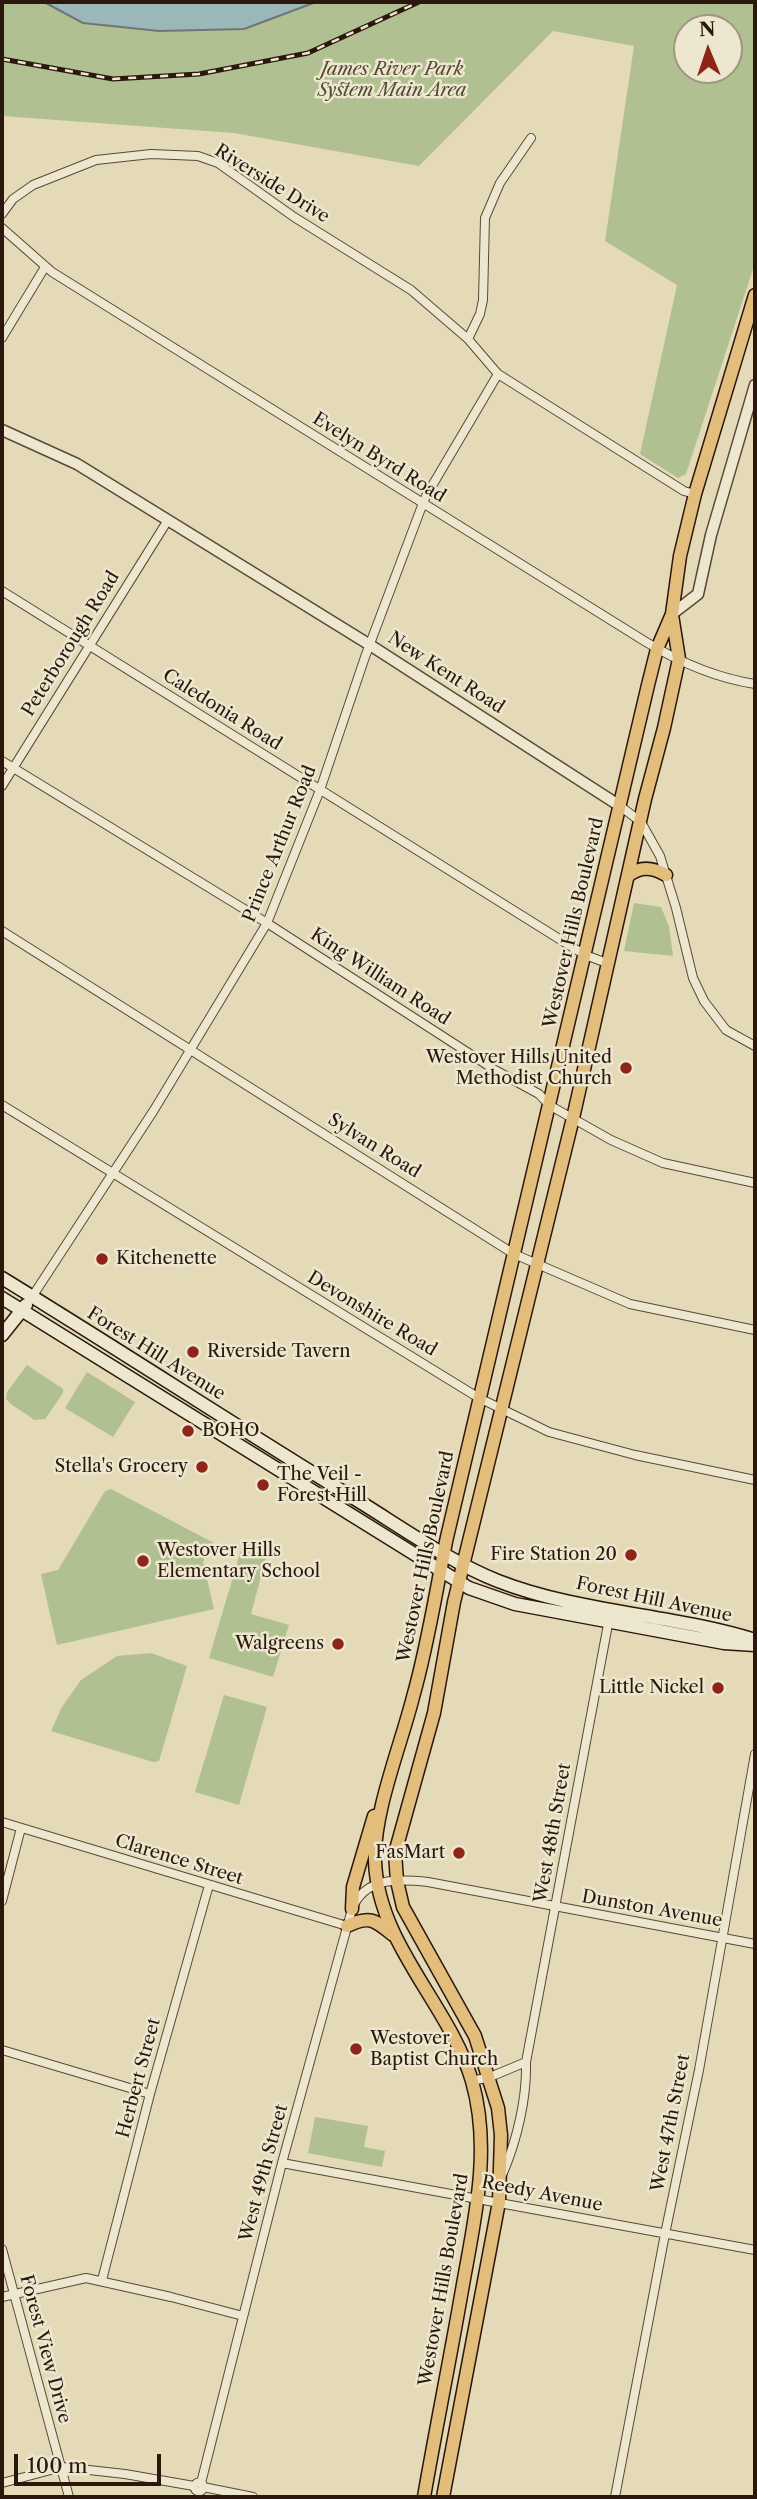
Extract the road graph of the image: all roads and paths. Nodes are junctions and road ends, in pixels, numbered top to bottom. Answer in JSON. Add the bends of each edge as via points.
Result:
{"nodes":[{"id":1,"x":531,"y":138,"type":"dead end"},
{"id":2,"x":2,"y":215,"type":"edge"},
{"id":3,"x":2,"y":228,"type":"edge"},
{"id":4,"x":45,"y":267,"type":"junction"},
{"id":5,"x":755,"y":295,"type":"edge"},
{"id":6,"x":2,"y":338,"type":"edge"},
{"id":7,"x":468,"y":339,"type":"junction"},
{"id":8,"x":498,"y":374,"type":"junction"},
{"id":9,"x":755,"y":385,"type":"edge"},
{"id":10,"x":2,"y":429,"type":"edge"},
{"id":11,"x":695,"y":494,"type":"junction"},
{"id":12,"x":423,"y":503,"type":"junction"},
{"id":13,"x":168,"y":520,"type":"junction"},
{"id":14,"x":2,"y":591,"type":"edge"},
{"id":15,"x":671,"y":614,"type":"junction"},
{"id":16,"x":90,"y":645,"type":"junction"},
{"id":17,"x":370,"y":645,"type":"junction"},
{"id":18,"x":657,"y":649,"type":"junction"},
{"id":19,"x":678,"y":659,"type":"junction"},
{"id":20,"x":755,"y":684,"type":"edge"},
{"id":21,"x":2,"y":761,"type":"edge"},
{"id":22,"x":13,"y":768,"type":"junction"},
{"id":23,"x":2,"y":786,"type":"edge"},
{"id":24,"x":320,"y":790,"type":"junction"},
{"id":25,"x":620,"y":806,"type":"junction"},
{"id":26,"x":641,"y":822,"type":"junction"},
{"id":27,"x":666,"y":875,"type":"junction"},
{"id":28,"x":628,"y":876,"type":"junction"},
{"id":29,"x":267,"y":923,"type":"junction"},
{"id":30,"x":2,"y":931,"type":"edge"},
{"id":31,"x":585,"y":955,"type":"junction"},
{"id":32,"x":607,"y":964,"type":"junction"},
{"id":33,"x":755,"y":1046,"type":"edge"},
{"id":34,"x":192,"y":1049,"type":"junction"},
{"id":35,"x":2,"y":1105,"type":"edge"},
{"id":36,"x":549,"y":1105,"type":"junction"},
{"id":37,"x":573,"y":1118,"type":"junction"},
{"id":38,"x":112,"y":1174,"type":"junction"},
{"id":39,"x":755,"y":1183,"type":"edge"},
{"id":40,"x":514,"y":1254,"type":"junction"},
{"id":41,"x":537,"y":1264,"type":"junction"},
{"id":42,"x":2,"y":1278,"type":"edge"},
{"id":43,"x":32,"y":1297,"type":"junction"},
{"id":44,"x":2,"y":1298,"type":"edge"},
{"id":45,"x":21,"y":1310,"type":"junction"},
{"id":46,"x":755,"y":1330,"type":"edge"},
{"id":47,"x":2,"y":1335,"type":"edge"},
{"id":48,"x":479,"y":1398,"type":"junction"},
{"id":49,"x":502,"y":1409,"type":"junction"},
{"id":50,"x":755,"y":1480,"type":"edge"},
{"id":51,"x":444,"y":1553,"type":"junction"},
{"id":52,"x":464,"y":1564,"type":"junction"},
{"id":53,"x":440,"y":1572,"type":"junction"},
{"id":54,"x":459,"y":1583,"type":"junction"},
{"id":55,"x":610,"y":1616,"type":"junction"},
{"id":56,"x":755,"y":1643,"type":"edge"},
{"id":57,"x":755,"y":1754,"type":"edge"},
{"id":58,"x":385,"y":1797,"type":"junction"},
{"id":59,"x":2,"y":1822,"type":"edge"},
{"id":60,"x":21,"y":1828,"type":"junction"},
{"id":61,"x":397,"y":1881,"type":"junction"},
{"id":62,"x":377,"y":1884,"type":"junction"},
{"id":63,"x":209,"y":1885,"type":"junction"},
{"id":64,"x":2,"y":1901,"type":"edge"},
{"id":65,"x":556,"y":1907,"type":"junction"},
{"id":66,"x":352,"y":1909,"type":"junction"},
{"id":67,"x":347,"y":1926,"type":"junction"},
{"id":68,"x":396,"y":1937,"type":"junction"},
{"id":69,"x":721,"y":1938,"type":"junction"},
{"id":70,"x":755,"y":1944,"type":"edge"},
{"id":71,"x":2,"y":2050,"type":"edge"},
{"id":72,"x":526,"y":2062,"type":"junction"},
{"id":73,"x":490,"y":2077,"type":"junction"},
{"id":74,"x":472,"y":2081,"type":"junction"},
{"id":75,"x":150,"y":2095,"type":"junction"},
{"id":76,"x":282,"y":2163,"type":"junction"},
{"id":77,"x":500,"y":2178,"type":"junction"},
{"id":78,"x":478,"y":2198,"type":"junction"},
{"id":79,"x":499,"y":2202,"type":"junction"},
{"id":80,"x":665,"y":2234,"type":"junction"},
{"id":81,"x":2,"y":2249,"type":"edge"},
{"id":82,"x":755,"y":2250,"type":"edge"},
{"id":83,"x":102,"y":2280,"type":"junction"},
{"id":84,"x":13,"y":2294,"type":"junction"},
{"id":85,"x":2,"y":2297,"type":"edge"},
{"id":86,"x":243,"y":2316,"type":"junction"},
{"id":87,"x":62,"y":2466,"type":"junction"},
{"id":88,"x":2,"y":2483,"type":"edge"},
{"id":89,"x":199,"y":2489,"type":"edge"},
{"id":90,"x":69,"y":2497,"type":"edge"},
{"id":91,"x":253,"y":2497,"type":"edge"},
{"id":92,"x":424,"y":2497,"type":"edge"},
{"id":93,"x":443,"y":2497,"type":"edge"},
{"id":94,"x":615,"y":2497,"type":"edge"}],
"edges":[{"from":1,"to":7,"type":"street","via":[[500,183],[485,218],[483,300]]},
{"from":2,"to":7,"type":"street","name":"Riverside Drive","via":[[13,199],[33,185],[96,160],[151,154],[198,156],[218,163],[411,290]]},
{"from":3,"to":4,"type":"street","name":"Evelyn Byrd Road"},
{"from":4,"to":6,"type":"street"},
{"from":4,"to":12,"type":"street","name":"Evelyn Byrd Road"},
{"from":5,"to":11,"type":"main road","name":"Westover Hills Boulevard"},
{"from":7,"to":8,"type":"street","name":"Riverside Drive"},
{"from":8,"to":11,"type":"street","name":"Riverside Drive"},
{"from":8,"to":12,"type":"street","name":"Prince Arthur Road"},
{"from":9,"to":15,"type":"street","via":[[698,594]]},
{"from":10,"to":13,"type":"street","name":"New Kent Road","via":[[77,464]]},
{"from":11,"to":15,"type":"main road","name":"Westover Hills Boulevard"},
{"from":12,"to":17,"type":"street","name":"Prince Arthur Road"},
{"from":12,"to":18,"type":"street","name":"Evelyn Byrd Road"},
{"from":13,"to":16,"type":"street","name":"Peterborough Road"},
{"from":13,"to":17,"type":"street","name":"New Kent Road"},
{"from":14,"to":16,"type":"street","name":"Caledonia Road"},
{"from":15,"to":18,"type":"main road","name":"Westover Hills Boulevard"},
{"from":15,"to":19,"type":"main road","name":"Westover Hills Boulevard"},
{"from":16,"to":22,"type":"street","name":"Peterborough Road"},
{"from":16,"to":24,"type":"street","name":"Caledonia Road"},
{"from":17,"to":24,"type":"street","name":"Prince Arthur Road"},
{"from":17,"to":25,"type":"street","name":"New Kent Road"},
{"from":18,"to":19,"type":"street","name":"Evelyn Byrd Road"},
{"from":18,"to":25,"type":"main road","name":"Westover Hills Boulevard"},
{"from":19,"to":20,"type":"street","name":"Evelyn Byrd Road","via":[[691,667]]},
{"from":19,"to":26,"type":"main road","name":"Westover Hills Boulevard"},
{"from":21,"to":22,"type":"street","name":"King William Road"},
{"from":22,"to":23,"type":"street","name":"Peterborough Road"},
{"from":22,"to":29,"type":"street","name":"King William Road"},
{"from":24,"to":29,"type":"street","name":"Prince Arthur Road"},
{"from":24,"to":31,"type":"street","name":"Caledonia Road"},
{"from":25,"to":26,"type":"street","name":"New Kent Road"},
{"from":25,"to":31,"type":"main road","name":"Westover Hills Boulevard"},
{"from":26,"to":27,"type":"street","name":"New Kent Road"},
{"from":26,"to":28,"type":"main road","name":"Westover Hills Boulevard"},
{"from":27,"to":28,"type":"main road","via":[[648,868]]},
{"from":27,"to":33,"type":"street","name":"New Kent Road","via":[[693,978],[704,1001],[726,1030]]},
{"from":28,"to":32,"type":"main road","name":"Westover Hills Boulevard"},
{"from":29,"to":34,"type":"street","name":"Prince Arthur Road"},
{"from":29,"to":36,"type":"street","name":"King William Road","via":[[539,1094]]},
{"from":30,"to":34,"type":"street","name":"Sylvan Road"},
{"from":31,"to":32,"type":"street","name":"Caledonia Road"},
{"from":31,"to":36,"type":"main road","name":"Westover Hills Boulevard"},
{"from":32,"to":37,"type":"main road","name":"Westover Hills Boulevard"},
{"from":34,"to":38,"type":"street","name":"Prince Arthur Road"},
{"from":34,"to":40,"type":"street","name":"Sylvan Road"},
{"from":35,"to":38,"type":"street","name":"Devonshire Road"},
{"from":36,"to":37,"type":"street","name":"King William Road"},
{"from":36,"to":40,"type":"main road","name":"Westover Hills Boulevard"},
{"from":37,"to":39,"type":"street","name":"King William Road","via":[[663,1163]]},
{"from":37,"to":41,"type":"main road","name":"Westover Hills Boulevard"},
{"from":38,"to":43,"type":"street","name":"Prince Arthur Road"},
{"from":38,"to":48,"type":"street","name":"Devonshire Road"},
{"from":40,"to":41,"type":"street","name":"Sylvan Road"},
{"from":40,"to":48,"type":"main road","name":"Westover Hills Boulevard"},
{"from":41,"to":46,"type":"street","name":"Sylvan Road","via":[[629,1304]]},
{"from":41,"to":49,"type":"main road","name":"Westover Hills Boulevard"},
{"from":42,"to":43,"type":"main road","name":"Forest Hill Avenue"},
{"from":43,"to":45,"type":"main road"},
{"from":43,"to":51,"type":"main road","name":"Forest Hill Avenue"},
{"from":44,"to":45,"type":"main road","name":"Forest Hill Avenue"},
{"from":45,"to":47,"type":"main road"},
{"from":45,"to":53,"type":"main road","name":"Forest Hill Avenue"},
{"from":48,"to":49,"type":"street","name":"Devonshire Road"},
{"from":48,"to":51,"type":"main road","name":"Westover Hills Boulevard"},
{"from":49,"to":50,"type":"street","name":"Devonshire Road","via":[[549,1433]]},
{"from":49,"to":52,"type":"main road","name":"Westover Hills Boulevard"},
{"from":51,"to":52,"type":"main road","name":"Forest Hill Avenue"},
{"from":51,"to":53,"type":"main road","name":"Westover Hills Boulevard"},
{"from":52,"to":54,"type":"main road","name":"Westover Hills Boulevard"},
{"from":52,"to":55,"type":"main road","name":"Forest Hill Avenue","via":[[513,1586]]},
{"from":53,"to":54,"type":"main road","name":"Forest Hill Avenue"},
{"from":53,"to":58,"type":"main road","name":"Westover Hills Boulevard","via":[[415,1690]]},
{"from":54,"to":55,"type":"main road","name":"Forest Hill Avenue","via":[[499,1600]]},
{"from":54,"to":61,"type":"main road","name":"Westover Hills Boulevard","via":[[434,1713],[397,1846]]},
{"from":55,"to":56,"type":"main road","name":"Forest Hill Avenue","via":[[724,1643]]},
{"from":55,"to":65,"type":"street","name":"West 48th Street"},
{"from":57,"to":69,"type":"street","name":"West 47th Street"},
{"from":58,"to":62,"type":"main road","name":"Westover Hills Boulevard","via":[[375,1844]]},
{"from":58,"to":66,"type":"main road","via":[[368,1831]]},
{"from":59,"to":60,"type":"street","name":"Clarence Street"},
{"from":60,"to":63,"type":"street","name":"Clarence Street"},
{"from":60,"to":64,"type":"street"},
{"from":61,"to":62,"type":"street","name":"Dunston Avenue"},
{"from":61,"to":65,"type":"street","name":"Dunston Avenue","via":[[428,1882]]},
{"from":61,"to":73,"type":"main road","name":"Westover Hills Boulevard","via":[[408,1919],[475,2036]]},
{"from":62,"to":66,"type":"street","name":"West 49th Street","via":[[363,1890]]},
{"from":62,"to":68,"type":"main road","name":"Westover Hills Boulevard"},
{"from":63,"to":67,"type":"street","name":"Clarence Street"},
{"from":63,"to":75,"type":"street","name":"Herbert Street"},
{"from":65,"to":69,"type":"street","name":"Dunston Avenue"},
{"from":65,"to":72,"type":"street","name":"West 48th Street"},
{"from":66,"to":67,"type":"street","name":"West 49th Street"},
{"from":67,"to":68,"type":"main road","via":[[369,1919]]},
{"from":67,"to":76,"type":"street","name":"West 49th Street"},
{"from":68,"to":74,"type":"main road","name":"Westover Hills Boulevard","via":[[460,2048]]},
{"from":69,"to":70,"type":"street","name":"Dunston Avenue"},
{"from":69,"to":80,"type":"street","name":"West 47th Street"},
{"from":71,"to":75,"type":"street"},
{"from":72,"to":73,"type":"street"},
{"from":72,"to":77,"type":"street","name":"West 48th Street","via":[[515,2139]]},
{"from":73,"to":74,"type":"street"},
{"from":73,"to":77,"type":"main road","name":"Westover Hills Boulevard","via":[[498,2108]]},
{"from":74,"to":78,"type":"main road","name":"Westover Hills Boulevard","via":[[482,2140]]},
{"from":75,"to":83,"type":"street","name":"Herbert Street"},
{"from":76,"to":78,"type":"street","name":"Reedy Avenue"},
{"from":76,"to":86,"type":"street","name":"West 49th Street"},
{"from":77,"to":79,"type":"main road","name":"Westover Hills Boulevard"},
{"from":78,"to":79,"type":"street","name":"Reedy Avenue"},
{"from":78,"to":92,"type":"main road","name":"Westover Hills Boulevard"},
{"from":79,"to":80,"type":"street","name":"Reedy Avenue"},
{"from":79,"to":93,"type":"main road","name":"Westover Hills Boulevard"},
{"from":80,"to":82,"type":"street","name":"Reedy Avenue"},
{"from":80,"to":94,"type":"street","name":"West 47th Street"},
{"from":81,"to":84,"type":"street","name":"Forest View Drive"},
{"from":83,"to":84,"type":"street","via":[[86,2278]]},
{"from":83,"to":86,"type":"street"},
{"from":84,"to":85,"type":"street"},
{"from":84,"to":87,"type":"street","name":"Forest View Drive"},
{"from":86,"to":89,"type":"street","name":"West 49th Street"},
{"from":87,"to":88,"type":"street"},
{"from":87,"to":89,"type":"street"},
{"from":87,"to":90,"type":"street","name":"Forest View Drive"},
{"from":89,"to":91,"type":"street"}]}
